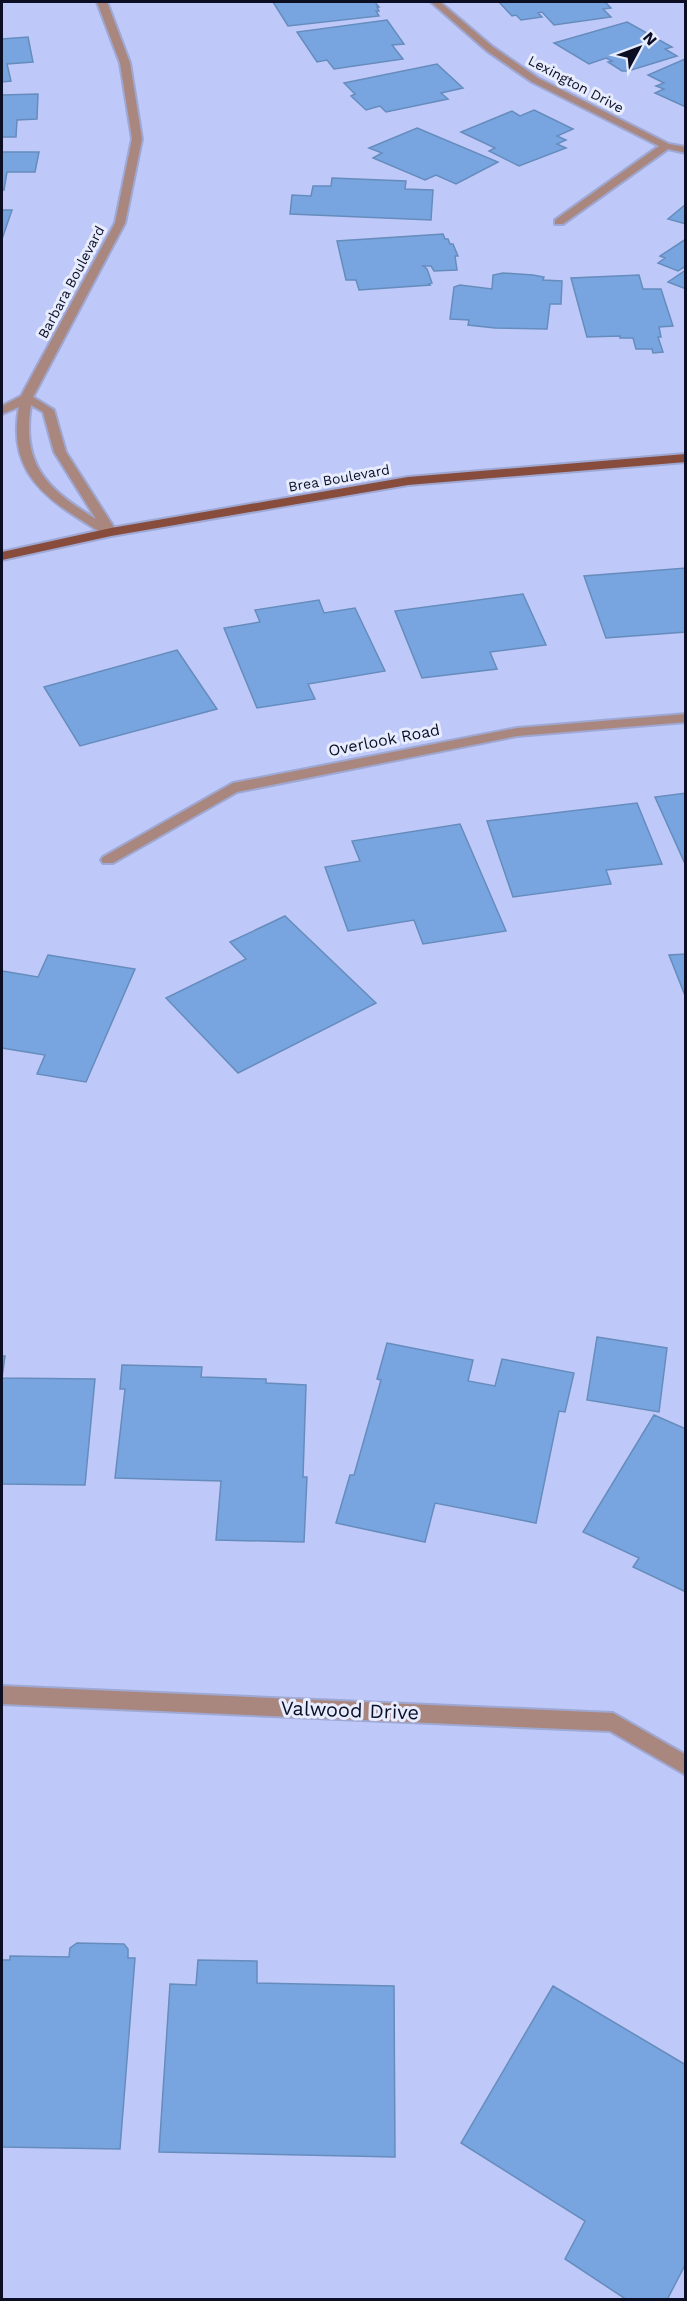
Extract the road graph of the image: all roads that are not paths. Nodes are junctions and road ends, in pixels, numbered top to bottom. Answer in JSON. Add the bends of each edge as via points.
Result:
{"nodes":[{"id":1,"x":102,"y":2,"type":"edge"},
{"id":2,"x":435,"y":2,"type":"edge"},
{"id":3,"x":666,"y":146,"type":"junction"},
{"id":4,"x":686,"y":150,"type":"edge"},
{"id":5,"x":558,"y":222,"type":"dead end"},
{"id":6,"x":26,"y":398,"type":"junction"},
{"id":7,"x":2,"y":401,"type":"edge"},
{"id":8,"x":2,"y":411,"type":"edge"},
{"id":9,"x":686,"y":458,"type":"edge"},
{"id":10,"x":111,"y":531,"type":"junction"},
{"id":11,"x":2,"y":556,"type":"edge"},
{"id":12,"x":686,"y":718,"type":"edge"},
{"id":13,"x":108,"y":860,"type":"dead end"},
{"id":14,"x":2,"y":1695,"type":"edge"},
{"id":15,"x":686,"y":1766,"type":"edge"}],
"edges":[{"from":1,"to":6,"type":"street","name":"Barbara Boulevard","via":[[125,63],[137,139],[120,223]]},
{"from":2,"to":3,"type":"street","name":"Lexington Drive","via":[[490,49],[535,80]]},
{"from":3,"to":4,"type":"street","name":"Lexington Drive"},
{"from":3,"to":5,"type":"street"},
{"from":6,"to":7,"type":"street"},
{"from":6,"to":8,"type":"street"},
{"from":6,"to":10,"type":"street","via":[[48,410],[60,452]]},
{"from":6,"to":10,"type":"street","name":"Barbara Boulevard","via":[[20,422],[22,450],[42,485],[63,505]]},
{"from":9,"to":10,"type":"main road","name":"Brea Boulevard","via":[[408,481]]},
{"from":10,"to":11,"type":"main road","name":"Brea Boulevard"},
{"from":12,"to":13,"type":"street","name":"Overlook Road","via":[[517,732],[234,788]]},
{"from":14,"to":15,"type":"street","name":"Valwood Drive","via":[[613,1722]]}]}
